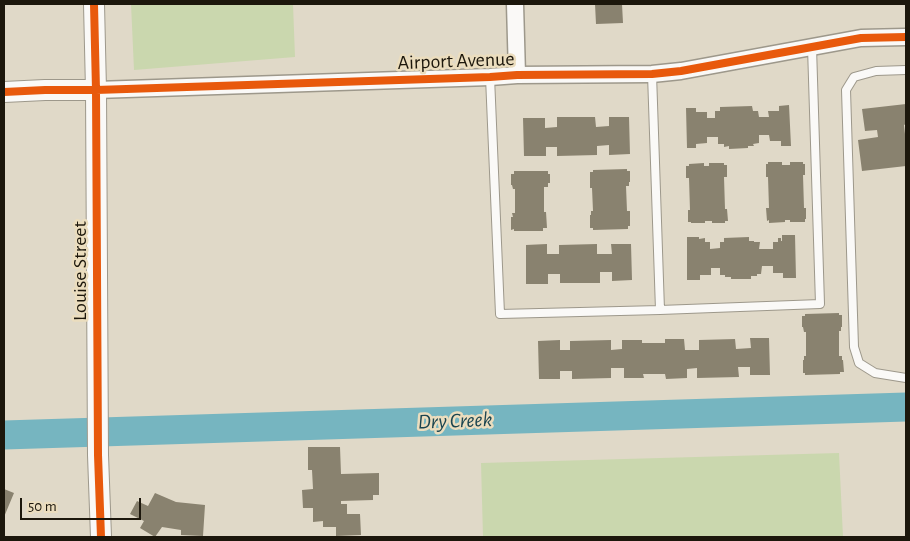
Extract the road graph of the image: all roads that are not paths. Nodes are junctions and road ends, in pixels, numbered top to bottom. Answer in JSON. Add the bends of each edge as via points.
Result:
{"nodes":[{"id":1,"x":94,"y":4,"type":"edge"},
{"id":2,"x":515,"y":4,"type":"edge"},
{"id":3,"x":906,"y":37,"type":"edge"},
{"id":4,"x":812,"y":47,"type":"junction"},
{"id":5,"x":906,"y":70,"type":"edge"},
{"id":6,"x":652,"y":74,"type":"junction"},
{"id":7,"x":517,"y":75,"type":"junction"},
{"id":8,"x":490,"y":77,"type":"junction"},
{"id":9,"x":96,"y":90,"type":"junction"},
{"id":10,"x":4,"y":92,"type":"edge"},
{"id":11,"x":660,"y":310,"type":"junction"},
{"id":12,"x":906,"y":378,"type":"edge"},
{"id":13,"x":101,"y":537,"type":"edge"}],
"edges":[{"from":1,"to":9,"type":"street","name":"Louise Street"},
{"from":2,"to":7,"type":"street"},
{"from":3,"to":4,"type":"street","name":"Airport Avenue","via":[[861,38]]},
{"from":4,"to":6,"type":"street","name":"Airport Avenue"},
{"from":4,"to":11,"type":"lane","via":[[820,304]]},
{"from":5,"to":12,"type":"lane","via":[[876,71],[854,77],[846,90],[854,347],[859,363],[874,373]]},
{"from":6,"to":7,"type":"street","name":"Airport Avenue"},
{"from":6,"to":11,"type":"lane"},
{"from":7,"to":8,"type":"street","name":"Airport Avenue"},
{"from":8,"to":9,"type":"street","name":"Airport Avenue"},
{"from":8,"to":11,"type":"lane","via":[[500,314]]},
{"from":9,"to":10,"type":"street","name":"Airport Avenue"},
{"from":9,"to":13,"type":"street","name":"Louise Street"}]}
